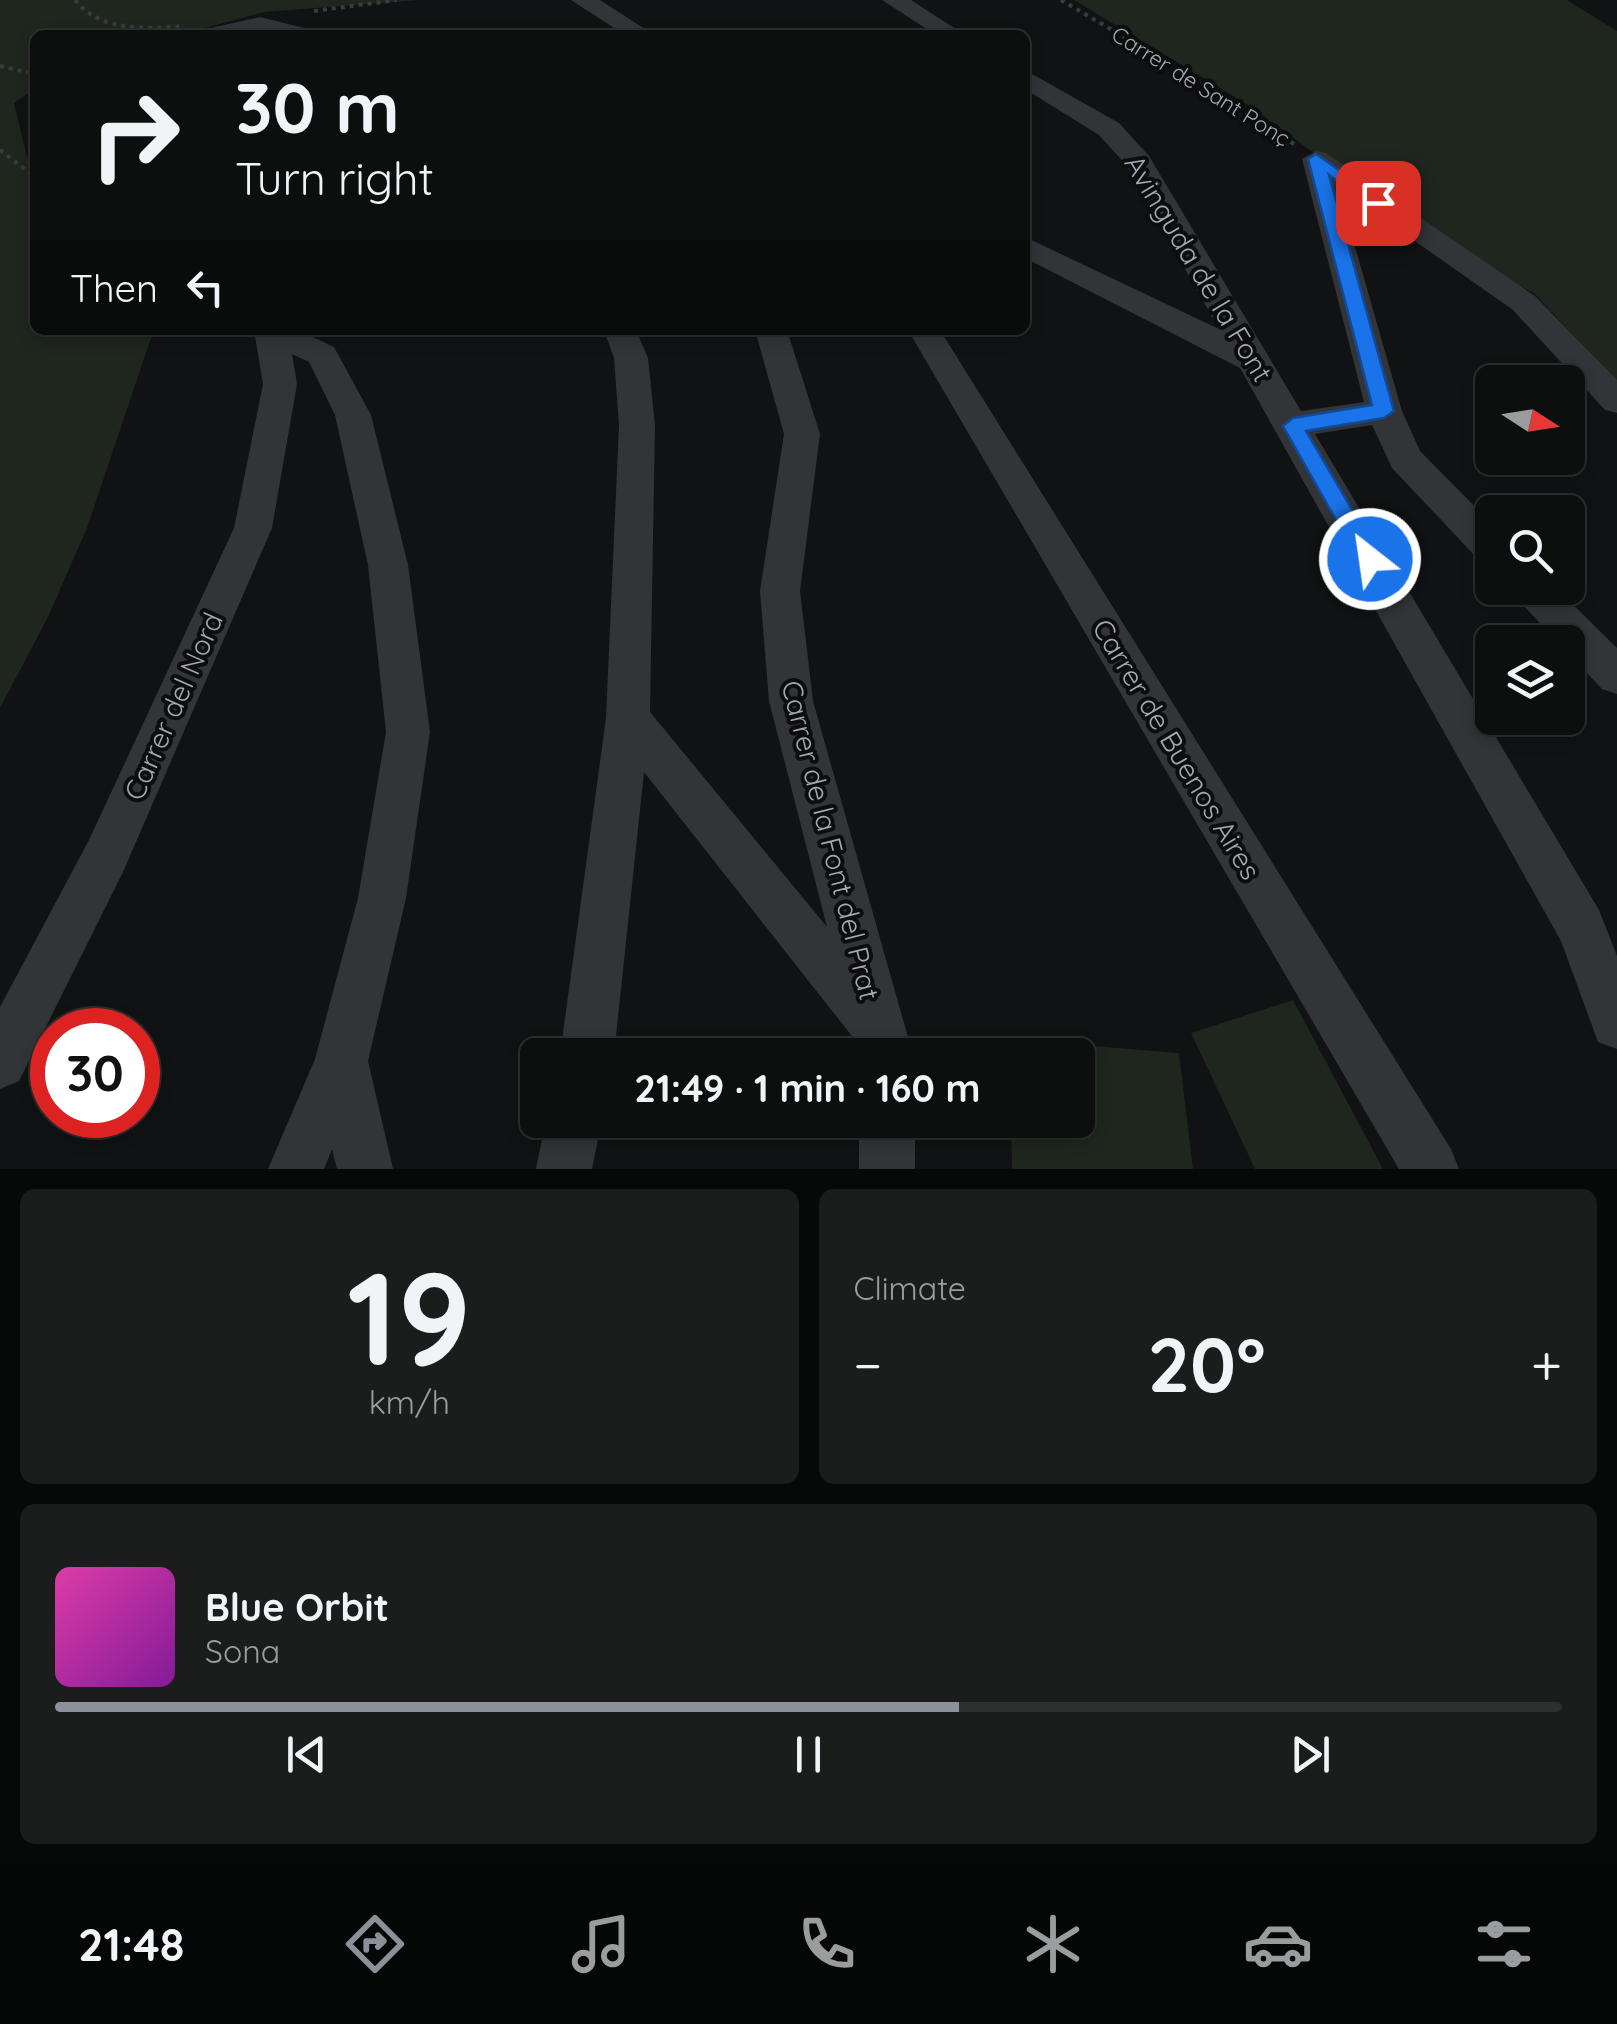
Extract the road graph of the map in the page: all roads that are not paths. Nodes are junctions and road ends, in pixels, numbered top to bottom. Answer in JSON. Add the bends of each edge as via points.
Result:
{"nodes":[{"id":1,"x":583,"y":0,"type":"edge"},
{"id":2,"x":894,"y":0,"type":"edge"},
{"id":3,"x":233,"y":30,"type":"edge"},
{"id":4,"x":283,"y":30,"type":"edge"},
{"id":5,"x":634,"y":30,"type":"edge"},
{"id":6,"x":945,"y":30,"type":"edge"},
{"id":7,"x":1030,"y":81,"type":"edge"},
{"id":8,"x":1030,"y":248,"type":"edge"},
{"id":9,"x":272,"y":335,"type":"edge"},
{"id":10,"x":281,"y":335,"type":"edge"},
{"id":11,"x":622,"y":335,"type":"edge"},
{"id":12,"x":772,"y":335,"type":"edge"},
{"id":13,"x":927,"y":335,"type":"edge"},
{"id":14,"x":1256,"y":360,"type":"junction"},
{"id":15,"x":1617,"y":401,"type":"edge"},
{"id":16,"x":1384,"y":411,"type":"junction"},
{"id":17,"x":1293,"y":426,"type":"junction"},
{"id":18,"x":1475,"y":531,"type":"edge"},
{"id":19,"x":1548,"y":605,"type":"edge"},
{"id":20,"x":1617,"y":676,"type":"edge"},
{"id":21,"x":628,"y":718,"type":"junction"},
{"id":22,"x":1617,"y":1022,"type":"edge"},
{"id":23,"x":589,"y":1038,"type":"edge"},
{"id":24,"x":879,"y":1038,"type":"edge"},
{"id":25,"x":882,"y":1038,"type":"edge"},
{"id":26,"x":341,"y":1061,"type":"junction"},
{"id":27,"x":0,"y":1062,"type":"edge"},
{"id":28,"x":570,"y":1138,"type":"edge"},
{"id":29,"x":887,"y":1138,"type":"edge"},
{"id":30,"x":296,"y":1169,"type":"edge"},
{"id":31,"x":364,"y":1169,"type":"edge"},
{"id":32,"x":564,"y":1169,"type":"edge"},
{"id":33,"x":888,"y":1169,"type":"edge"},
{"id":34,"x":1431,"y":1169,"type":"edge"}],
"edges":[{"from":1,"to":5,"type":"street"},
{"from":2,"to":6,"type":"street"},
{"from":3,"to":4,"type":"street","via":[[260,24]]},
{"from":7,"to":14,"type":"street","name":"Avinguda de la Font","via":[[1109,128],[1139,162]]},
{"from":8,"to":14,"type":"street"},
{"from":9,"to":27,"type":"street","name":"Carrer del Nord","via":[[280,384],[254,528],[106,856]]},
{"from":10,"to":26,"type":"street","via":[[322,355],[353,414],[388,565],[408,732],[382,898]]},
{"from":11,"to":21,"type":"street","via":[[631,358],[637,424]]},
{"from":12,"to":25,"type":"street","name":"Carrer de la Font del Prat","via":[[802,434],[780,591],[790,701]]},
{"from":13,"to":34,"type":"street","name":"Carrer de Buenos Aires"},
{"from":14,"to":17,"type":"street","name":"Avinguda de la Font"},
{"from":15,"to":16,"type":"street","name":"Carrer de Sant Ponç","via":[[1524,303],[1316,159]]},
{"from":16,"to":17,"type":"street"},
{"from":16,"to":18,"type":"street","via":[[1405,459]]},
{"from":17,"to":22,"type":"street","name":"Avinguda de la Font","via":[[1581,928]]},
{"from":19,"to":20,"type":"street"},
{"from":21,"to":23,"type":"street"},
{"from":21,"to":24,"type":"street"},
{"from":26,"to":30,"type":"street"},
{"from":26,"to":31,"type":"street"},
{"from":28,"to":32,"type":"street"},
{"from":29,"to":33,"type":"street"}]}
